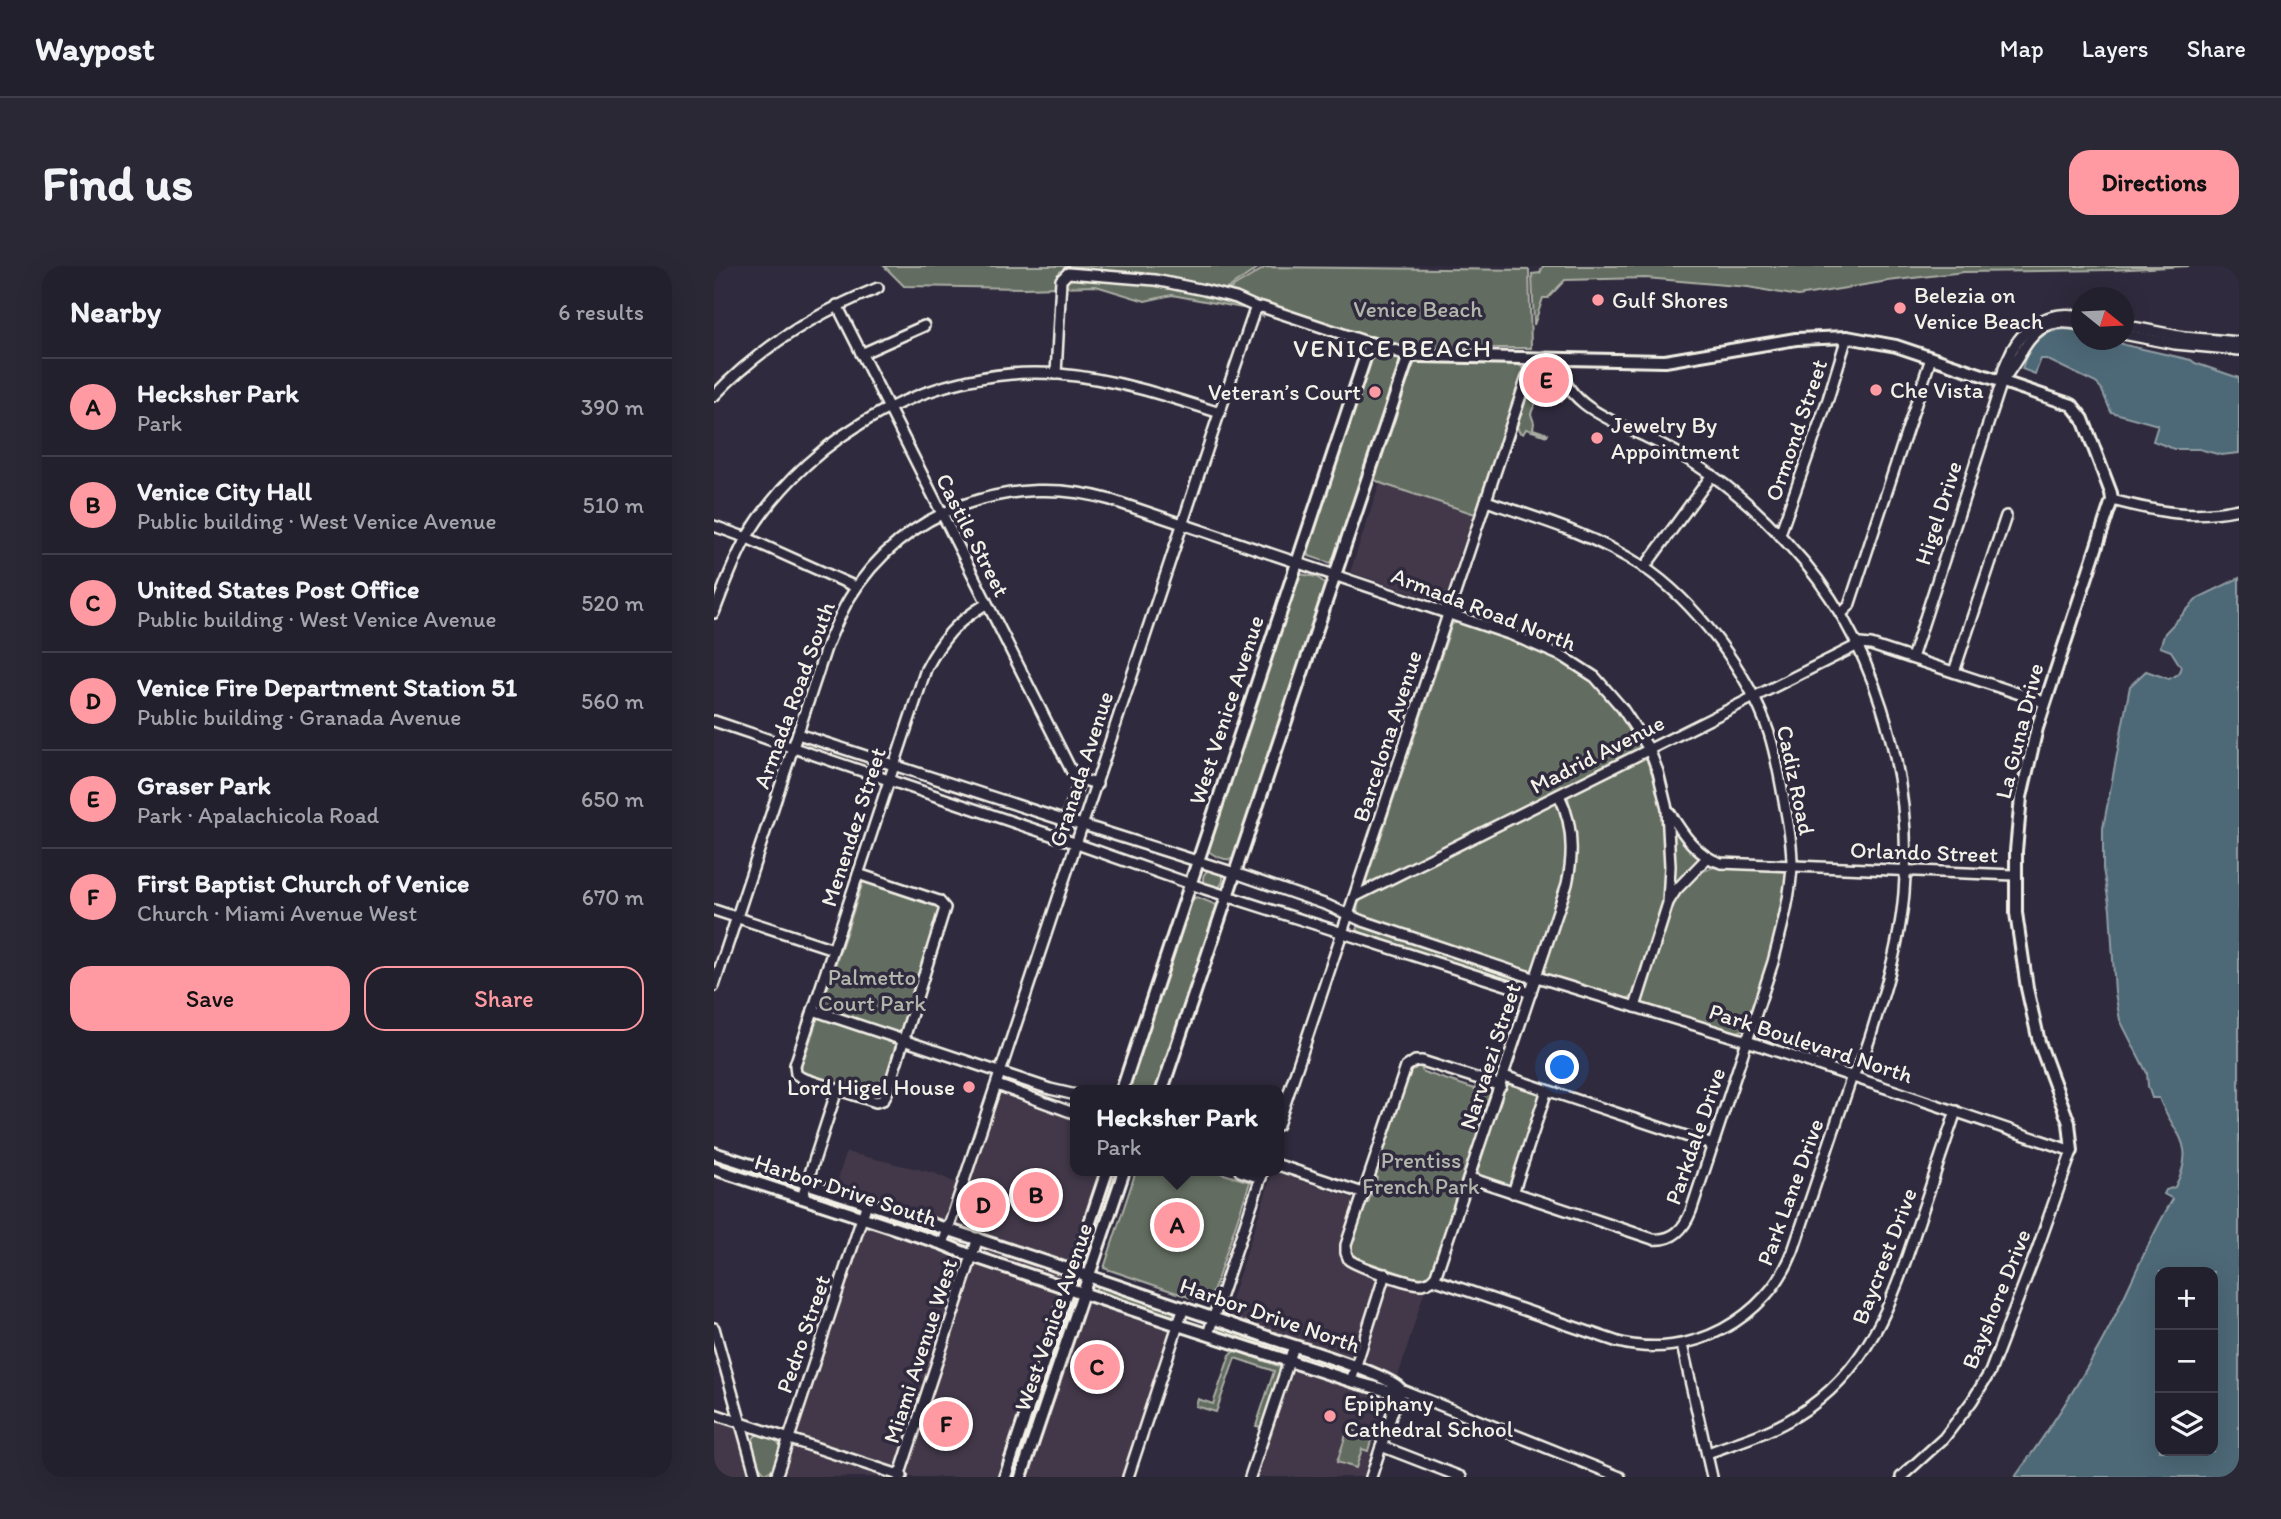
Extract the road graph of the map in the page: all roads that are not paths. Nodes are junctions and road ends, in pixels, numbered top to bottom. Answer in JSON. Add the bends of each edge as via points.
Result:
{"nodes":[{"id":1,"x":878,"y":288,"type":"dead end"},
{"id":2,"x":837,"y":306,"type":"junction"},
{"id":3,"x":1258,"y":308,"type":"junction"},
{"id":4,"x":2071,"y":315,"type":"edge"},
{"id":5,"x":2071,"y":323,"type":"edge"},
{"id":6,"x":924,"y":326,"type":"dead end"},
{"id":7,"x":2134,"y":328,"type":"edge"},
{"id":8,"x":2134,"y":336,"type":"edge"},
{"id":9,"x":1847,"y":337,"type":"junction"},
{"id":10,"x":2239,"y":342,"type":"edge"},
{"id":11,"x":1370,"y":343,"type":"junction"},
{"id":12,"x":2239,"y":350,"type":"edge"},
{"id":13,"x":861,"y":354,"type":"junction"},
{"id":14,"x":1409,"y":355,"type":"junction"},
{"id":15,"x":1931,"y":358,"type":"junction"},
{"id":16,"x":1533,"y":359,"type":"junction"},
{"id":17,"x":1560,"y":360,"type":"junction"},
{"id":18,"x":1056,"y":374,"type":"junction"},
{"id":19,"x":2002,"y":381,"type":"junction"},
{"id":20,"x":715,"y":394,"type":"edge"},
{"id":21,"x":889,"y":409,"type":"junction"},
{"id":22,"x":1220,"y":413,"type":"junction"},
{"id":23,"x":1712,"y":475,"type":"junction"},
{"id":24,"x":2112,"y":500,"type":"junction"},
{"id":25,"x":1486,"y":501,"type":"junction"},
{"id":26,"x":2239,"y":509,"type":"edge"},
{"id":27,"x":941,"y":513,"type":"junction"},
{"id":28,"x":2006,"y":516,"type":"dead end"},
{"id":29,"x":1184,"y":524,"type":"junction"},
{"id":30,"x":714,"y":526,"type":"edge"},
{"id":31,"x":1780,"y":534,"type":"junction"},
{"id":32,"x":747,"y":538,"type":"junction"},
{"id":33,"x":1297,"y":563,"type":"junction"},
{"id":34,"x":1644,"y":568,"type":"junction"},
{"id":35,"x":1334,"y":575,"type":"junction"},
{"id":36,"x":856,"y":587,"type":"junction"},
{"id":37,"x":986,"y":604,"type":"junction"},
{"id":38,"x":1449,"y":612,"type":"junction"},
{"id":39,"x":714,"y":613,"type":"edge"},
{"id":40,"x":1841,"y":614,"type":"junction"},
{"id":41,"x":1856,"y":645,"type":"junction"},
{"id":42,"x":1912,"y":658,"type":"junction"},
{"id":43,"x":1954,"y":672,"type":"junction"},
{"id":44,"x":1753,"y":698,"type":"junction"},
{"id":45,"x":2045,"y":702,"type":"junction"},
{"id":46,"x":714,"y":721,"type":"edge"},
{"id":47,"x":798,"y":734,"type":"junction"},
{"id":48,"x":794,"y":748,"type":"junction"},
{"id":49,"x":1649,"y":749,"type":"junction"},
{"id":50,"x":894,"y":765,"type":"junction"},
{"id":51,"x":1080,"y":779,"type":"junction"},
{"id":52,"x":890,"y":780,"type":"junction"},
{"id":53,"x":1097,"y":784,"type":"junction"},
{"id":54,"x":1559,"y":795,"type":"junction"},
{"id":55,"x":1667,"y":809,"type":"junction"},
{"id":56,"x":1066,"y":821,"type":"junction"},
{"id":57,"x":1083,"y":825,"type":"junction"},
{"id":58,"x":1060,"y":838,"type":"junction"},
{"id":59,"x":1077,"y":845,"type":"junction"},
{"id":60,"x":1707,"y":858,"type":"junction"},
{"id":61,"x":1198,"y":861,"type":"junction"},
{"id":62,"x":1792,"y":866,"type":"junction"},
{"id":63,"x":1906,"y":870,"type":"junction"},
{"id":64,"x":1235,"y":873,"type":"junction"},
{"id":65,"x":858,"y":874,"type":"junction"},
{"id":66,"x":2014,"y":874,"type":"junction"},
{"id":67,"x":1191,"y":884,"type":"junction"},
{"id":68,"x":1227,"y":896,"type":"junction"},
{"id":69,"x":1354,"y":897,"type":"junction"},
{"id":70,"x":1668,"y":903,"type":"junction"},
{"id":71,"x":714,"y":910,"type":"edge"},
{"id":72,"x":1348,"y":915,"type":"junction"},
{"id":73,"x":737,"y":918,"type":"junction"},
{"id":74,"x":1342,"y":933,"type":"junction"},
{"id":75,"x":833,"y":949,"type":"junction"},
{"id":76,"x":1537,"y":978,"type":"junction"},
{"id":77,"x":714,"y":986,"type":"edge"},
{"id":78,"x":1531,"y":993,"type":"junction"},
{"id":79,"x":1635,"y":1007,"type":"junction"},
{"id":80,"x":813,"y":1010,"type":"junction"},
{"id":81,"x":903,"y":1040,"type":"junction"},
{"id":82,"x":1747,"y":1041,"type":"junction"},
{"id":83,"x":1001,"y":1073,"type":"junction"},
{"id":84,"x":1504,"y":1076,"type":"junction"},
{"id":85,"x":1852,"y":1076,"type":"junction"},
{"id":86,"x":997,"y":1085,"type":"junction"},
{"id":87,"x":1124,"y":1085,"type":"edge"},
{"id":88,"x":1164,"y":1085,"type":"edge"},
{"id":89,"x":1501,"y":1087,"type":"junction"},
{"id":90,"x":836,"y":1090,"type":"junction"},
{"id":91,"x":1547,"y":1090,"type":"junction"},
{"id":92,"x":1070,"y":1093,"type":"edge"},
{"id":93,"x":1284,"y":1110,"type":"edge"},
{"id":94,"x":1956,"y":1111,"type":"junction"},
{"id":95,"x":1070,"y":1112,"type":"edge"},
{"id":96,"x":1713,"y":1145,"type":"junction"},
{"id":97,"x":2072,"y":1151,"type":"junction"},
{"id":98,"x":714,"y":1153,"type":"edge"},
{"id":99,"x":1284,"y":1167,"type":"edge"},
{"id":100,"x":714,"y":1169,"type":"edge"},
{"id":101,"x":1105,"y":1176,"type":"edge"},
{"id":102,"x":1122,"y":1176,"type":"edge"},
{"id":103,"x":1261,"y":1176,"type":"edge"},
{"id":104,"x":1470,"y":1178,"type":"junction"},
{"id":105,"x":807,"y":1183,"type":"junction"},
{"id":106,"x":1513,"y":1193,"type":"junction"},
{"id":107,"x":1363,"y":1194,"type":"junction"},
{"id":108,"x":802,"y":1198,"type":"junction"},
{"id":109,"x":867,"y":1203,"type":"junction"},
{"id":110,"x":863,"y":1217,"type":"junction"},
{"id":111,"x":948,"y":1230,"type":"junction"},
{"id":112,"x":978,"y":1238,"type":"junction"},
{"id":113,"x":943,"y":1244,"type":"junction"},
{"id":114,"x":972,"y":1256,"type":"junction"},
{"id":115,"x":1073,"y":1270,"type":"junction"},
{"id":116,"x":1385,"y":1274,"type":"junction"},
{"id":117,"x":1089,"y":1276,"type":"junction"},
{"id":118,"x":1433,"y":1279,"type":"junction"},
{"id":119,"x":1068,"y":1288,"type":"junction"},
{"id":120,"x":1083,"y":1293,"type":"junction"},
{"id":121,"x":1184,"y":1307,"type":"junction"},
{"id":122,"x":1213,"y":1318,"type":"junction"},
{"id":123,"x":1178,"y":1325,"type":"junction"},
{"id":124,"x":714,"y":1328,"type":"edge"},
{"id":125,"x":1208,"y":1334,"type":"junction"},
{"id":126,"x":1682,"y":1345,"type":"junction"},
{"id":127,"x":1294,"y":1346,"type":"junction"},
{"id":128,"x":1290,"y":1361,"type":"junction"},
{"id":129,"x":1356,"y":1367,"type":"junction"},
{"id":130,"x":1351,"y":1381,"type":"junction"},
{"id":131,"x":1399,"y":1392,"type":"junction"},
{"id":132,"x":714,"y":1414,"type":"edge"},
{"id":133,"x":740,"y":1423,"type":"junction"},
{"id":134,"x":788,"y":1438,"type":"junction"},
{"id":135,"x":1381,"y":1446,"type":"junction"},
{"id":136,"x":1708,"y":1453,"type":"junction"},
{"id":137,"x":901,"y":1476,"type":"edge"},
{"id":138,"x":756,"y":1477,"type":"edge"},
{"id":139,"x":776,"y":1477,"type":"edge"},
{"id":140,"x":1005,"y":1477,"type":"edge"},
{"id":141,"x":1021,"y":1477,"type":"edge"},
{"id":142,"x":1128,"y":1477,"type":"edge"},
{"id":143,"x":1250,"y":1477,"type":"edge"},
{"id":144,"x":1371,"y":1477,"type":"edge"},
{"id":145,"x":1461,"y":1477,"type":"edge"},
{"id":146,"x":1620,"y":1477,"type":"edge"},
{"id":147,"x":1713,"y":1477,"type":"edge"},
{"id":148,"x":1901,"y":1477,"type":"edge"}],
"edges":[{"from":1,"to":2,"type":"street"},
{"from":2,"to":13,"type":"street","name":"Castile Street"},
{"from":2,"to":20,"type":"street","via":[[772,344]]},
{"from":3,"to":11,"type":"street"},
{"from":3,"to":18,"type":"street","via":[[1226,295],[1145,279],[1068,273],[1061,280]]},
{"from":3,"to":22,"type":"street","name":"Granada Avenue"},
{"from":4,"to":19,"type":"street","via":[[2052,316],[2028,328],[2002,371]]},
{"from":5,"to":19,"type":"street","via":[[2059,322],[2037,331]]},
{"from":6,"to":13,"type":"street"},
{"from":7,"to":10,"type":"street"},
{"from":8,"to":12,"type":"street"},
{"from":9,"to":15,"type":"street","via":[[1883,342]]},
{"from":9,"to":17,"type":"street","via":[[1796,339],[1665,361]]},
{"from":9,"to":31,"type":"street","name":"Ormond Street"},
{"from":11,"to":14,"type":"street"},
{"from":11,"to":33,"type":"street","name":"West Venice Avenue"},
{"from":13,"to":21,"type":"street","name":"Castile Street"},
{"from":14,"to":16,"type":"street"},
{"from":14,"to":35,"type":"street"},
{"from":15,"to":19,"type":"street"},
{"from":15,"to":40,"type":"street","via":[[1849,606]]},
{"from":16,"to":17,"type":"street"},
{"from":16,"to":25,"type":"street","name":"Barcelona Avenue"},
{"from":17,"to":23,"type":"street","name":"Park Lane Drive","via":[[1566,382],[1598,415]]},
{"from":18,"to":21,"type":"street","via":[[968,381]]},
{"from":18,"to":22,"type":"street","via":[[1127,384]]},
{"from":19,"to":24,"type":"street","via":[[2076,408]]},
{"from":19,"to":42,"type":"street","name":"Higel Drive"},
{"from":21,"to":27,"type":"street","name":"Castile Street"},
{"from":21,"to":32,"type":"street","via":[[812,459],[777,496]]},
{"from":22,"to":29,"type":"street","name":"Granada Avenue"},
{"from":23,"to":31,"type":"street","name":"Park Lane Drive"},
{"from":23,"to":34,"type":"street"},
{"from":24,"to":26,"type":"street","via":[[2175,514]]},
{"from":24,"to":45,"type":"street","name":"La Guna Drive"},
{"from":25,"to":34,"type":"street","name":"Cadiz Road","via":[[1588,537]]},
{"from":25,"to":38,"type":"street","name":"Barcelona Avenue"},
{"from":27,"to":29,"type":"street","name":"Armada Road South","via":[[1003,493],[1057,490],[1099,497]]},
{"from":27,"to":36,"type":"street","name":"Armada Road South","via":[[907,534]]},
{"from":27,"to":37,"type":"street","name":"Castile Street"},
{"from":28,"to":43,"type":"street"},
{"from":29,"to":33,"type":"street","name":"Armada Road South"},
{"from":29,"to":53,"type":"street","name":"Granada Avenue"},
{"from":30,"to":32,"type":"street"},
{"from":31,"to":40,"type":"street","name":"Park Lane Drive"},
{"from":32,"to":36,"type":"street"},
{"from":32,"to":39,"type":"street"},
{"from":33,"to":35,"type":"street","name":"Armada Road North"},
{"from":33,"to":61,"type":"street","name":"West Venice Avenue"},
{"from":34,"to":44,"type":"street","name":"Cadiz Road","via":[[1696,615]]},
{"from":35,"to":38,"type":"street","name":"Armada Road North"},
{"from":35,"to":64,"type":"street"},
{"from":36,"to":47,"type":"street","name":"Armada Road South","via":[[831,635]]},
{"from":37,"to":50,"type":"street","name":"Menendez Street","via":[[957,624],[933,656]]},
{"from":37,"to":51,"type":"street","name":"Castile Street","via":[[1072,772]]},
{"from":38,"to":49,"type":"street","name":"Armada Road North","via":[[1528,641],[1586,670],[1622,708]]},
{"from":38,"to":69,"type":"street","name":"Barcelona Avenue"},
{"from":40,"to":41,"type":"street","name":"Park Lane Drive"},
{"from":41,"to":42,"type":"street","via":[[1869,644]]},
{"from":41,"to":44,"type":"street","name":"Madrid Avenue"},
{"from":41,"to":63,"type":"street","name":"Park Lane Drive","via":[[1890,736],[1903,810]]},
{"from":42,"to":43,"type":"street"},
{"from":43,"to":45,"type":"street"},
{"from":44,"to":49,"type":"street","name":"Madrid Avenue"},
{"from":44,"to":62,"type":"street","name":"Cadiz Road","via":[[1773,748]]},
{"from":45,"to":66,"type":"street","name":"La Guna Drive","via":[[2021,797]]},
{"from":46,"to":48,"type":"street"},
{"from":47,"to":48,"type":"street","name":"Armada Road South"},
{"from":47,"to":50,"type":"street","name":"Park Boulevard North"},
{"from":48,"to":52,"type":"street"},
{"from":48,"to":73,"type":"street","name":"Armada Road South"},
{"from":49,"to":54,"type":"street","name":"Madrid Avenue"},
{"from":49,"to":55,"type":"street","name":"Armada Road North"},
{"from":50,"to":52,"type":"street","name":"Menendez Street"},
{"from":50,"to":56,"type":"street","name":"Park Boulevard North"},
{"from":51,"to":53,"type":"street"},
{"from":51,"to":56,"type":"street"},
{"from":52,"to":58,"type":"street"},
{"from":52,"to":65,"type":"street","name":"Menendez Street"},
{"from":53,"to":57,"type":"street","name":"Granada Avenue"},
{"from":54,"to":69,"type":"street","name":"Madrid Avenue"},
{"from":54,"to":76,"type":"street","name":"Narvaezi Street","via":[[1569,823],[1571,860],[1566,891]]},
{"from":55,"to":60,"type":"street"},
{"from":55,"to":70,"type":"street","name":"Armada Road North"},
{"from":56,"to":57,"type":"street","name":"Park Boulevard North"},
{"from":56,"to":58,"type":"street"},
{"from":57,"to":59,"type":"street","name":"Granada Avenue"},
{"from":57,"to":61,"type":"street","name":"Park Boulevard North"},
{"from":58,"to":59,"type":"street"},
{"from":59,"to":67,"type":"street"},
{"from":59,"to":83,"type":"street","name":"Granada Avenue"},
{"from":60,"to":62,"type":"street","name":"Orlando Street"},
{"from":60,"to":70,"type":"street"},
{"from":61,"to":64,"type":"street","name":"Park Boulevard North"},
{"from":61,"to":67,"type":"street","name":"West Venice Avenue"},
{"from":62,"to":63,"type":"street","name":"Orlando Street"},
{"from":62,"to":82,"type":"street","name":"Cadiz Road","via":[[1778,943]]},
{"from":63,"to":66,"type":"street","name":"Orlando Street"},
{"from":63,"to":85,"type":"street","name":"Park Lane Drive","via":[[1891,967],[1861,1062]]},
{"from":64,"to":68,"type":"street"},
{"from":64,"to":72,"type":"street","name":"Park Boulevard North"},
{"from":65,"to":75,"type":"street","name":"Menendez Street"},
{"from":65,"to":81,"type":"street","via":[[939,901],[945,908]]},
{"from":66,"to":97,"type":"street","name":"La Guna Drive","via":[[2031,1012],[2068,1123]]},
{"from":67,"to":68,"type":"street"},
{"from":67,"to":87,"type":"street","name":"West Venice Avenue"},
{"from":68,"to":74,"type":"street"},
{"from":68,"to":88,"type":"street"},
{"from":69,"to":72,"type":"street","name":"Barcelona Avenue"},
{"from":70,"to":79,"type":"street","name":"Armada Road North"},
{"from":71,"to":73,"type":"street"},
{"from":72,"to":74,"type":"street","name":"Barcelona Avenue"},
{"from":72,"to":76,"type":"street","name":"Park Boulevard North"},
{"from":73,"to":75,"type":"street"},
{"from":73,"to":77,"type":"street","name":"Armada Road South"},
{"from":74,"to":78,"type":"street"},
{"from":74,"to":93,"type":"street","name":"Barcelona Avenue"},
{"from":75,"to":80,"type":"street","name":"Menendez Street"},
{"from":76,"to":78,"type":"street","name":"Narvaezi Street"},
{"from":76,"to":79,"type":"street","name":"Park Boulevard North"},
{"from":78,"to":84,"type":"street","name":"Narvaezi Street"},
{"from":79,"to":82,"type":"street","name":"Park Boulevard North"},
{"from":80,"to":81,"type":"street"},
{"from":80,"to":90,"type":"street","name":"Menendez Street","via":[[794,1067],[798,1076]]},
{"from":81,"to":83,"type":"street"},
{"from":81,"to":90,"type":"street","via":[[883,1100]]},
{"from":82,"to":85,"type":"street","name":"Park Boulevard North"},
{"from":82,"to":96,"type":"street","name":"Parkdale Drive"},
{"from":83,"to":86,"type":"street","name":"Granada Avenue"},
{"from":83,"to":92,"type":"street"},
{"from":84,"to":89,"type":"street","name":"Narvaezi Street"},
{"from":84,"to":91,"type":"street"},
{"from":85,"to":94,"type":"street","name":"Park Boulevard North"},
{"from":85,"to":126,"type":"street","name":"Park Lane Drive","via":[[1793,1251],[1778,1282],[1736,1322]]},
{"from":86,"to":95,"type":"street"},
{"from":86,"to":111,"type":"street","name":"Granada Avenue"},
{"from":89,"to":104,"type":"street","name":"Narvaezi Street"},
{"from":89,"to":107,"type":"street","via":[[1422,1061],[1409,1064]]},
{"from":90,"to":105,"type":"street"},
{"from":91,"to":96,"type":"street"},
{"from":91,"to":106,"type":"street"},
{"from":94,"to":97,"type":"street","name":"Park Boulevard North"},
{"from":94,"to":136,"type":"street","name":"Baycrest Drive","via":[[1896,1290],[1864,1352],[1828,1392],[1798,1415]]},
{"from":96,"to":106,"type":"street","name":"Parkdale Drive","via":[[1688,1218],[1678,1232],[1664,1239]]},
{"from":97,"to":148,"type":"street","name":"Bayshore Drive","via":[[1990,1372],[1944,1438]]},
{"from":98,"to":105,"type":"street","name":"Harbor Drive South"},
{"from":99,"to":107,"type":"street"},
{"from":100,"to":108,"type":"street","name":"Harbor Drive South"},
{"from":101,"to":115,"type":"street","name":"West Venice Avenue"},
{"from":102,"to":117,"type":"street","name":"West Venice Avenue"},
{"from":103,"to":122,"type":"street"},
{"from":104,"to":106,"type":"street","name":"Parkdale Drive"},
{"from":104,"to":118,"type":"street","name":"Narvaezi Street"},
{"from":105,"to":108,"type":"street"},
{"from":105,"to":109,"type":"street","name":"Harbor Drive South"},
{"from":107,"to":116,"type":"street","via":[[1346,1253],[1352,1262]]},
{"from":108,"to":110,"type":"street","name":"Harbor Drive South"},
{"from":109,"to":110,"type":"street","name":"Pedro Street"},
{"from":109,"to":111,"type":"street","name":"Harbor Drive South"},
{"from":110,"to":113,"type":"street","name":"Harbor Drive South"},
{"from":110,"to":134,"type":"street","name":"Pedro Street"},
{"from":111,"to":112,"type":"street","name":"Harbor Drive South"},
{"from":111,"to":113,"type":"street","name":"Granada Avenue"},
{"from":112,"to":114,"type":"street","name":"Miami Avenue West"},
{"from":112,"to":115,"type":"street","name":"Harbor Drive South"},
{"from":113,"to":114,"type":"street","name":"Harbor Drive South"},
{"from":114,"to":119,"type":"street","name":"Harbor Drive South"},
{"from":114,"to":137,"type":"street","name":"Miami Avenue West"},
{"from":115,"to":117,"type":"street","name":"Harbor Drive North"},
{"from":115,"to":119,"type":"street","name":"West Venice Avenue"},
{"from":116,"to":118,"type":"street","via":[[1419,1283]]},
{"from":116,"to":129,"type":"street"},
{"from":117,"to":120,"type":"street","name":"West Venice Avenue"},
{"from":117,"to":121,"type":"street","name":"Harbor Drive North"},
{"from":118,"to":126,"type":"street","name":"Park Lane Drive","via":[[1618,1342],[1647,1347]]},
{"from":119,"to":120,"type":"street","name":"Harbor Drive South"},
{"from":119,"to":140,"type":"street","name":"West Venice Avenue"},
{"from":120,"to":123,"type":"street","name":"Harbor Drive North"},
{"from":120,"to":141,"type":"street","name":"West Venice Avenue"},
{"from":121,"to":122,"type":"street","name":"Harbor Drive North"},
{"from":121,"to":123,"type":"street"},
{"from":122,"to":125,"type":"street"},
{"from":122,"to":127,"type":"street","name":"Harbor Drive North"},
{"from":123,"to":125,"type":"street","name":"Harbor Drive North"},
{"from":123,"to":142,"type":"street"},
{"from":124,"to":133,"type":"street"},
{"from":125,"to":128,"type":"street","name":"Harbor Drive North"},
{"from":126,"to":136,"type":"street"},
{"from":127,"to":128,"type":"street"},
{"from":127,"to":129,"type":"street","name":"Harbor Drive North"},
{"from":128,"to":130,"type":"street","name":"Harbor Drive North"},
{"from":128,"to":143,"type":"street"},
{"from":129,"to":130,"type":"street"},
{"from":129,"to":131,"type":"street","name":"Harbor Drive North","via":[[1396,1383]]},
{"from":130,"to":131,"type":"street","name":"Harbor Drive North"},
{"from":131,"to":135,"type":"street"},
{"from":131,"to":146,"type":"street","name":"Harbor Drive North"},
{"from":132,"to":133,"type":"street"},
{"from":133,"to":134,"type":"street"},
{"from":133,"to":138,"type":"street"},
{"from":134,"to":137,"type":"street"},
{"from":134,"to":139,"type":"street","name":"Pedro Street"},
{"from":135,"to":144,"type":"street"},
{"from":135,"to":145,"type":"street"},
{"from":136,"to":147,"type":"street"}]}
